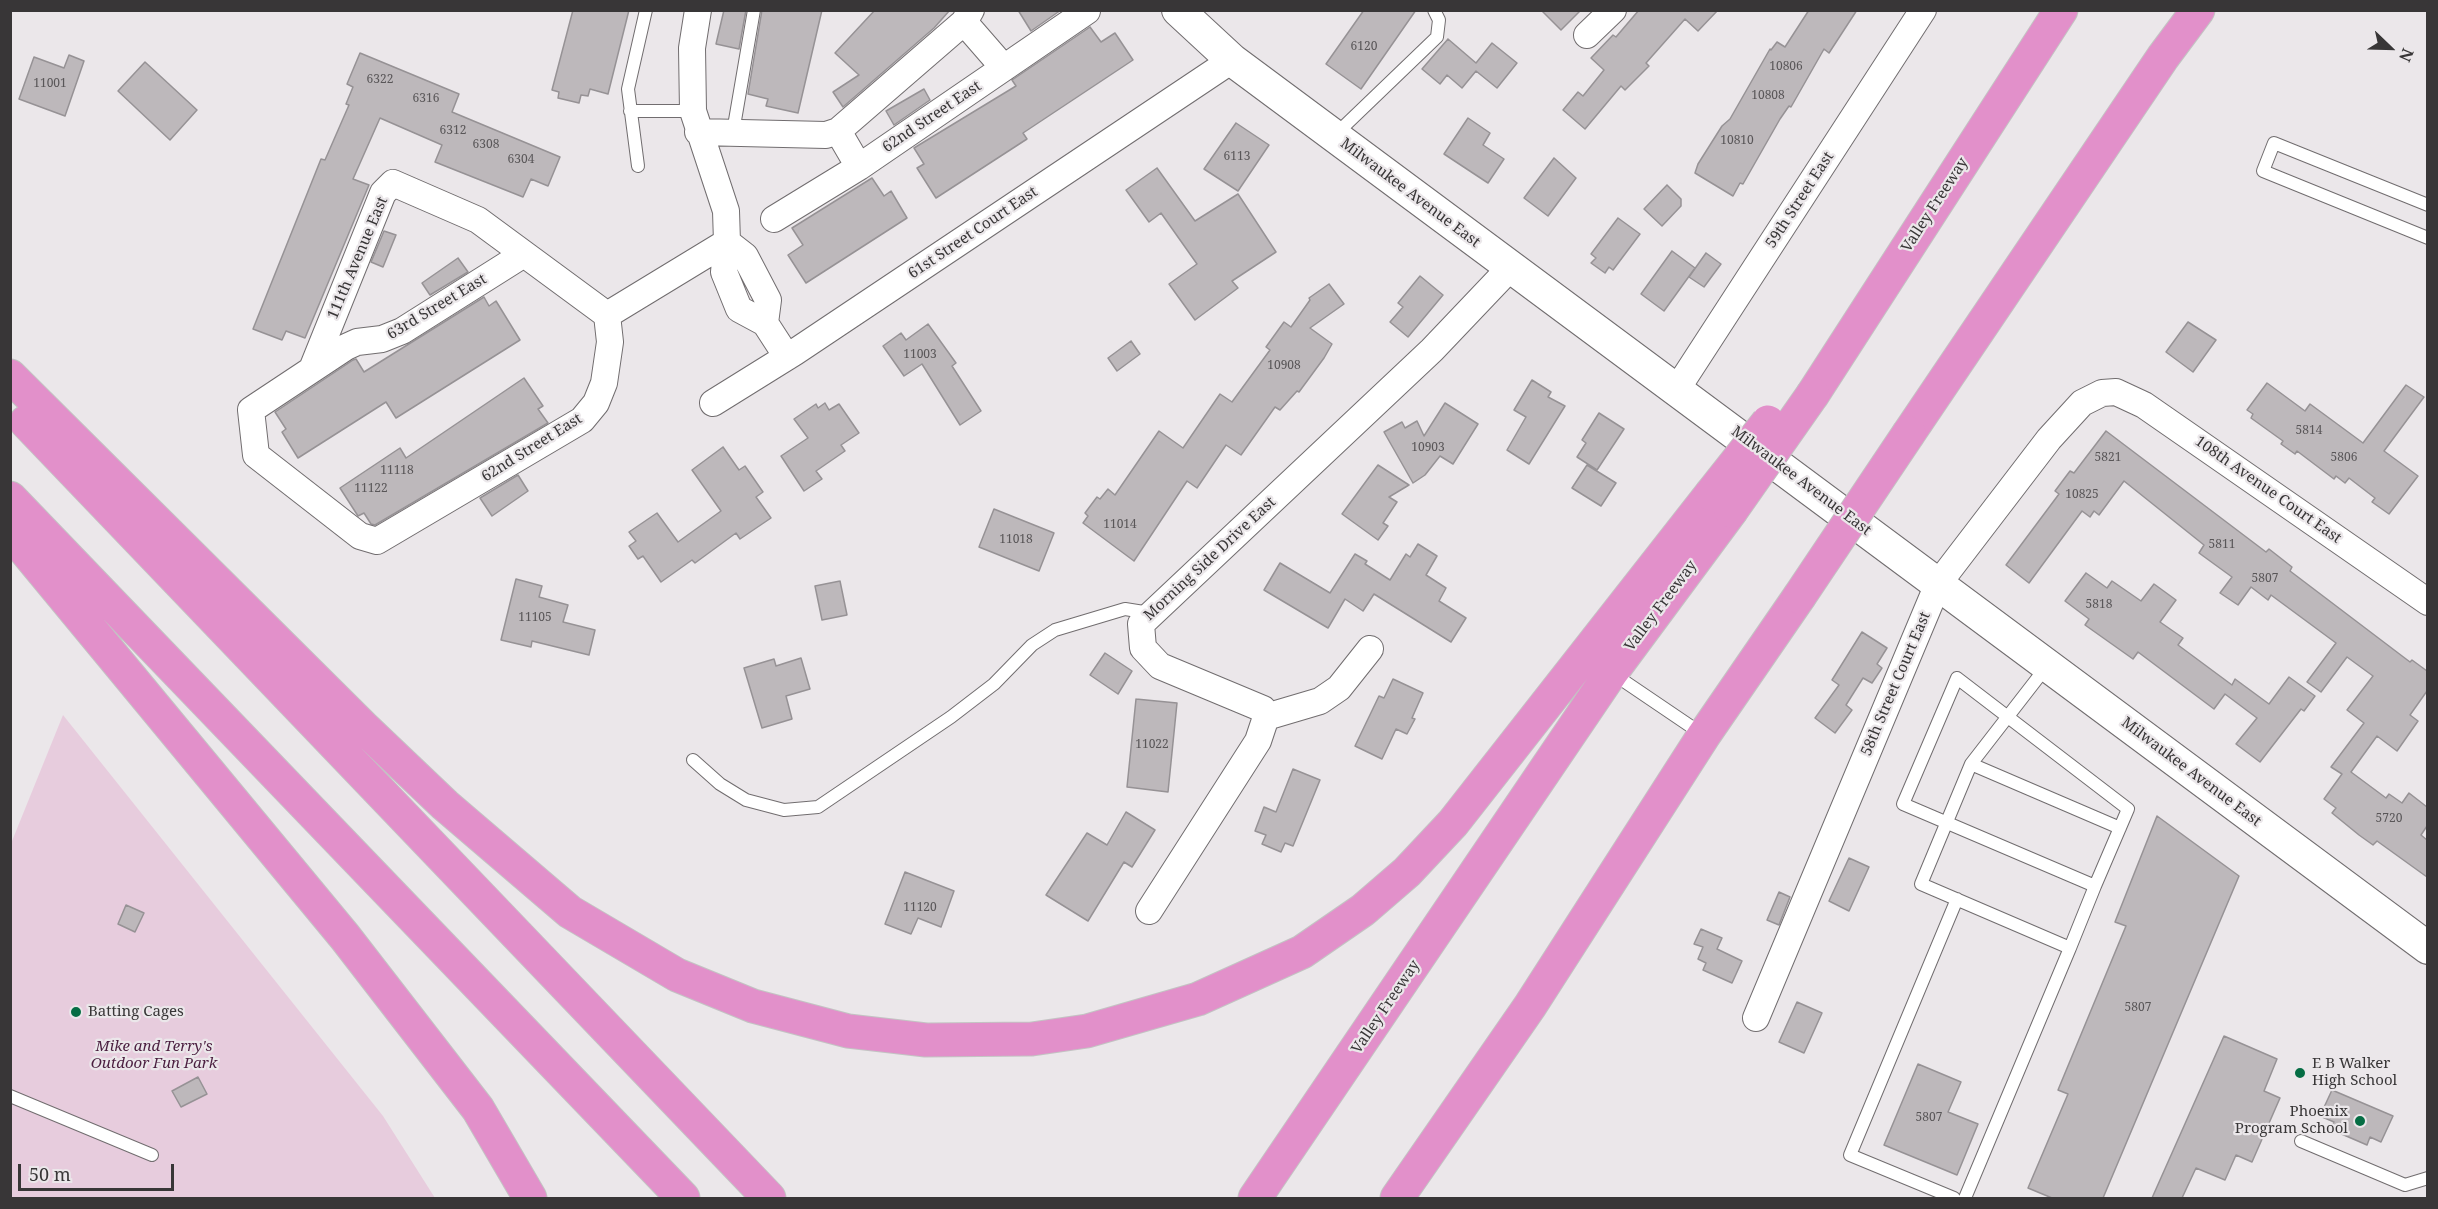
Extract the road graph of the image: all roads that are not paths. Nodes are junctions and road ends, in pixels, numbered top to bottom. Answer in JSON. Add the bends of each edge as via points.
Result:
{"nodes":[{"id":1,"x":646,"y":10,"type":"edge"},
{"id":2,"x":698,"y":10,"type":"edge"},
{"id":3,"x":754,"y":10,"type":"edge"},
{"id":4,"x":1178,"y":10,"type":"edge"},
{"id":5,"x":1434,"y":10,"type":"edge"},
{"id":6,"x":1613,"y":10,"type":"edge"},
{"id":7,"x":1923,"y":10,"type":"edge"},
{"id":8,"x":2061,"y":10,"type":"edge"},
{"id":9,"x":2198,"y":10,"type":"edge"},
{"id":10,"x":1087,"y":11,"type":"edge"},
{"id":11,"x":967,"y":16,"type":"edge"},
{"id":12,"x":1587,"y":35,"type":"dead end"},
{"id":13,"x":1232,"y":60,"type":"junction"},
{"id":14,"x":1004,"y":68,"type":"junction"},
{"id":15,"x":630,"y":111,"type":"junction"},
{"id":16,"x":696,"y":121,"type":"junction"},
{"id":17,"x":838,"y":131,"type":"junction"},
{"id":18,"x":733,"y":132,"type":"junction"},
{"id":19,"x":1334,"y":136,"type":"junction"},
{"id":20,"x":638,"y":166,"type":"dead end"},
{"id":21,"x":859,"y":167,"type":"junction"},
{"id":22,"x":2427,"y":205,"type":"edge"},
{"id":23,"x":774,"y":219,"type":"dead end"},
{"id":24,"x":2427,"y":238,"type":"edge"},
{"id":25,"x":727,"y":242,"type":"junction"},
{"id":26,"x":524,"y":254,"type":"junction"},
{"id":27,"x":1510,"y":268,"type":"junction"},
{"id":28,"x":607,"y":315,"type":"junction"},
{"id":29,"x":787,"y":357,"type":"junction"},
{"id":30,"x":312,"y":369,"type":"junction"},
{"id":31,"x":10,"y":376,"type":"edge"},
{"id":32,"x":1677,"y":389,"type":"junction"},
{"id":33,"x":2102,"y":393,"type":"joint"},
{"id":34,"x":713,"y":403,"type":"dead end"},
{"id":35,"x":10,"y":405,"type":"edge"},
{"id":36,"x":300,"y":490,"type":"joint"},
{"id":37,"x":10,"y":498,"type":"edge"},
{"id":38,"x":1721,"y":503,"type":"junction"},
{"id":39,"x":10,"y":532,"type":"edge"},
{"id":40,"x":1938,"y":584,"type":"junction"},
{"id":41,"x":2427,"y":602,"type":"edge"},
{"id":42,"x":1150,"y":613,"type":"junction"},
{"id":43,"x":1370,"y":650,"type":"dead end"},
{"id":44,"x":2048,"y":665,"type":"junction"},
{"id":45,"x":1611,"y":672,"type":"junction"},
{"id":46,"x":1266,"y":717,"type":"junction"},
{"id":47,"x":2008,"y":717,"type":"junction"},
{"id":48,"x":1704,"y":735,"type":"junction"},
{"id":49,"x":693,"y":760,"type":"dead end"},
{"id":50,"x":1971,"y":764,"type":"junction"},
{"id":51,"x":1947,"y":822,"type":"junction"},
{"id":52,"x":2120,"y":828,"type":"junction"},
{"id":53,"x":2095,"y":886,"type":"junction"},
{"id":54,"x":1957,"y":899,"type":"junction"},
{"id":55,"x":1149,"y":911,"type":"dead end"},
{"id":56,"x":2070,"y":948,"type":"junction"},
{"id":57,"x":2427,"y":948,"type":"edge"},
{"id":58,"x":1756,"y":1018,"type":"dead end"},
{"id":59,"x":10,"y":1096,"type":"edge"},
{"id":60,"x":2301,"y":1141,"type":"dead end"},
{"id":61,"x":152,"y":1155,"type":"dead end"},
{"id":62,"x":2427,"y":1178,"type":"edge"},
{"id":63,"x":530,"y":1198,"type":"edge"},
{"id":64,"x":683,"y":1198,"type":"edge"},
{"id":65,"x":769,"y":1198,"type":"edge"},
{"id":66,"x":1255,"y":1198,"type":"edge"},
{"id":67,"x":1399,"y":1198,"type":"edge"},
{"id":68,"x":1954,"y":1198,"type":"edge"},
{"id":69,"x":1965,"y":1198,"type":"edge"}],
"edges":[{"from":1,"to":15,"type":"lane","via":[[628,89]]},
{"from":2,"to":16,"type":"street","via":[[692,48]]},
{"from":3,"to":18,"type":"lane"},
{"from":4,"to":13,"type":"street","name":"Milwaukee Avenue East"},
{"from":5,"to":19,"type":"lane","via":[[1439,20],[1437,37]]},
{"from":6,"to":12,"type":"street"},
{"from":7,"to":32,"type":"street","name":"59th Street East"},
{"from":8,"to":38,"type":"highway","name":"Valley Freeway","bridge":true,"via":[[1918,230]]},
{"from":9,"to":48,"type":"highway","bridge":true},
{"from":10,"to":14,"type":"street","name":"62nd Street East"},
{"from":11,"to":14,"type":"street"},
{"from":11,"to":17,"type":"street"},
{"from":13,"to":19,"type":"street","name":"Milwaukee Avenue East"},
{"from":13,"to":29,"type":"street","name":"61st Street Court East"},
{"from":14,"to":21,"type":"street","name":"62nd Street East"},
{"from":15,"to":16,"type":"lane"},
{"from":15,"to":20,"type":"lane"},
{"from":16,"to":18,"type":"street"},
{"from":16,"to":25,"type":"street","via":[[726,211]]},
{"from":17,"to":18,"type":"street","via":[[826,135]]},
{"from":17,"to":21,"type":"street"},
{"from":19,"to":27,"type":"street","name":"Milwaukee Avenue East"},
{"from":21,"to":23,"type":"street","name":"62nd Street East"},
{"from":22,"to":24,"type":"lane","via":[[2274,143],[2263,171]]},
{"from":25,"to":28,"type":"street"},
{"from":25,"to":29,"type":"street","via":[[745,256],[743,282],[768,300],[765,323]]},
{"from":26,"to":28,"type":"street","name":"111th Avenue East"},
{"from":26,"to":30,"type":"street","name":"63rd Street East","via":[[402,331],[382,339],[357,342]]},
{"from":26,"to":30,"type":"street","name":"111th Avenue East","via":[[478,220],[393,183],[383,193]]},
{"from":27,"to":32,"type":"street","name":"Milwaukee Avenue East"},
{"from":27,"to":42,"type":"street","name":"Morning Side Drive East","via":[[1424,358]]},
{"from":28,"to":36,"type":"street","name":"62nd Street East","via":[[610,342],[604,382],[596,403],[582,420],[377,541],[360,536]]},
{"from":29,"to":34,"type":"street","name":"61st Street Court East"},
{"from":30,"to":36,"type":"street","name":"63rd Street East","via":[[251,410],[256,455]]},
{"from":31,"to":38,"type":"highway","via":[[445,806],[570,912],[677,975],[753,1006],[848,1030],[926,1040],[1032,1039],[1087,1031],[1198,999],[1260,973],[1320,940],[1407,872],[1453,823]]},
{"from":32,"to":40,"type":"street","name":"Milwaukee Avenue East"},
{"from":33,"to":40,"type":"street","name":"58th Street Court East","via":[[2082,403],[2049,439]]},
{"from":33,"to":41,"type":"street","name":"108th Avenue Court East","via":[[2116,392],[2144,405]]},
{"from":35,"to":65,"type":"highway"},
{"from":37,"to":64,"type":"highway"},
{"from":38,"to":45,"type":"highway","name":"Valley Freeway"},
{"from":39,"to":63,"type":"highway","via":[[345,937],[478,1109]]},
{"from":40,"to":44,"type":"street","name":"Milwaukee Avenue East"},
{"from":40,"to":58,"type":"street","name":"58th Street Court East"},
{"from":42,"to":46,"type":"street","name":"Morning Side Drive East","via":[[1140,624],[1140,636],[1143,648],[1160,666],[1263,709]]},
{"from":42,"to":49,"type":"lane","via":[[1125,609],[1055,630],[1032,645],[994,684],[951,717],[818,807],[784,810],[746,800]]},
{"from":43,"to":46,"type":"street","via":[[1339,688],[1320,701]]},
{"from":44,"to":47,"type":"lane"},
{"from":44,"to":57,"type":"street","name":"Milwaukee Avenue East"},
{"from":45,"to":48,"type":"lane"},
{"from":45,"to":66,"type":"highway","name":"Valley Freeway"},
{"from":46,"to":55,"type":"street","via":[[1258,741]]},
{"from":47,"to":50,"type":"lane"},
{"from":47,"to":51,"type":"lane","via":[[1957,678],[1903,804]]},
{"from":47,"to":52,"type":"lane","via":[[2128,809]]},
{"from":48,"to":67,"type":"highway","via":[[1530,1006]]},
{"from":50,"to":51,"type":"lane"},
{"from":50,"to":52,"type":"lane"},
{"from":51,"to":53,"type":"lane"},
{"from":51,"to":54,"type":"lane","via":[[1921,884]]},
{"from":52,"to":53,"type":"lane"},
{"from":53,"to":56,"type":"lane"},
{"from":54,"to":56,"type":"lane"},
{"from":54,"to":68,"type":"lane","via":[[1850,1155]]},
{"from":56,"to":69,"type":"lane"},
{"from":59,"to":61,"type":"lane"},
{"from":60,"to":62,"type":"lane","via":[[2405,1185]]}]}
